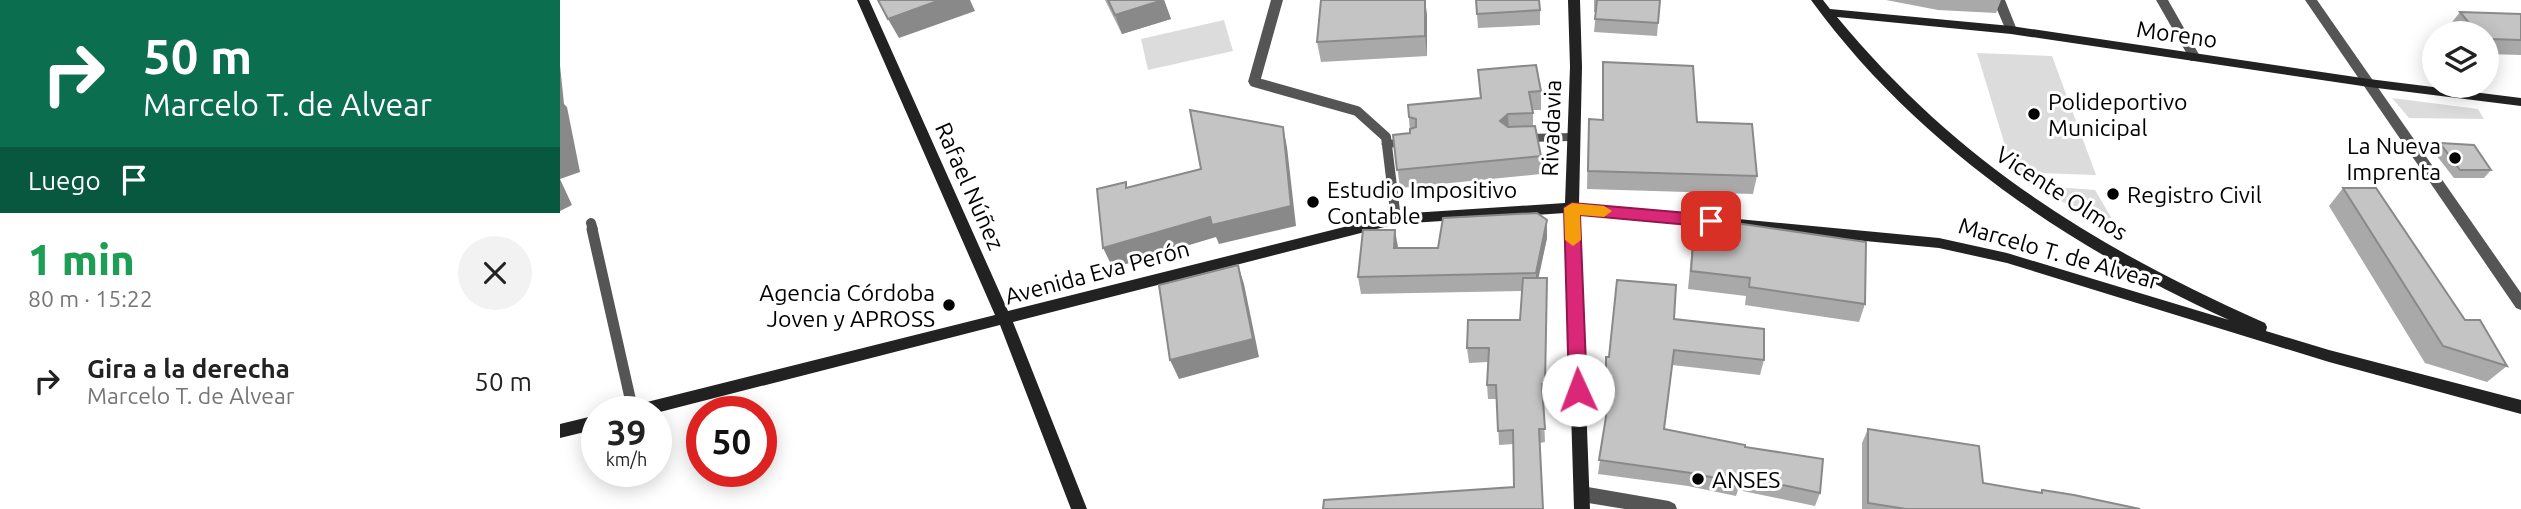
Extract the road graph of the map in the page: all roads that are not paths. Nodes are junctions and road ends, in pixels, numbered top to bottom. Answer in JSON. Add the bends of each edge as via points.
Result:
{"nodes":[{"id":1,"x":863,"y":0,"type":"edge"},
{"id":2,"x":1277,"y":0,"type":"edge"},
{"id":3,"x":1574,"y":0,"type":"edge"},
{"id":4,"x":1817,"y":0,"type":"edge"},
{"id":5,"x":1999,"y":0,"type":"edge"},
{"id":6,"x":2162,"y":0,"type":"edge"},
{"id":7,"x":2311,"y":0,"type":"edge"},
{"id":8,"x":1826,"y":12,"type":"junction"},
{"id":9,"x":2011,"y":30,"type":"junction"},
{"id":10,"x":2195,"y":58,"type":"junction"},
{"id":11,"x":1254,"y":82,"type":"joint"},
{"id":12,"x":2369,"y":83,"type":"junction"},
{"id":13,"x":2521,"y":102,"type":"edge"},
{"id":14,"x":1574,"y":137,"type":"junction"},
{"id":15,"x":1509,"y":139,"type":"edge"},
{"id":16,"x":1412,"y":142,"type":"edge"},
{"id":17,"x":1387,"y":144,"type":"junction"},
{"id":18,"x":1572,"y":208,"type":"junction"},
{"id":19,"x":1396,"y":219,"type":"junction"},
{"id":20,"x":591,"y":223,"type":"dead end"},
{"id":21,"x":2521,"y":304,"type":"edge"},
{"id":22,"x":1005,"y":320,"type":"junction"},
{"id":23,"x":2329,"y":356,"type":"junction"},
{"id":24,"x":630,"y":396,"type":"edge"},
{"id":25,"x":672,"y":403,"type":"edge"},
{"id":26,"x":2521,"y":407,"type":"edge"},
{"id":27,"x":581,"y":426,"type":"edge"},
{"id":28,"x":560,"y":431,"type":"edge"},
{"id":29,"x":1582,"y":502,"type":"edge"},
{"id":30,"x":1079,"y":509,"type":"edge"},
{"id":31,"x":1669,"y":509,"type":"edge"}],
"edges":[{"from":1,"to":22,"type":"street","name":"Rafael Núñez"},
{"from":2,"to":11,"type":"street"},
{"from":3,"to":14,"type":"street","name":"Rivadavia"},
{"from":4,"to":8,"type":"street","name":"Vicente Olmos"},
{"from":5,"to":9,"type":"street"},
{"from":6,"to":10,"type":"street"},
{"from":7,"to":12,"type":"street"},
{"from":8,"to":9,"type":"street","name":"Moreno"},
{"from":8,"to":23,"type":"street","name":"Vicente Olmos","via":[[1898,93],[2029,200],[2196,300]]},
{"from":9,"to":10,"type":"street","name":"Moreno"},
{"from":10,"to":12,"type":"street","name":"Moreno"},
{"from":11,"to":17,"type":"lane","via":[[1357,111]]},
{"from":12,"to":13,"type":"street","name":"Moreno"},
{"from":12,"to":21,"type":"street"},
{"from":14,"to":15,"type":"street"},
{"from":14,"to":18,"type":"street","name":"Rivadavia"},
{"from":16,"to":17,"type":"street"},
{"from":17,"to":19,"type":"lane"},
{"from":18,"to":19,"type":"street","name":"Avenida Eva Perón"},
{"from":18,"to":23,"type":"street","name":"Marcelo T. de Alvear","via":[[1939,243],[2007,258]]},
{"from":18,"to":29,"type":"street","name":"Rivadavia"},
{"from":19,"to":22,"type":"street","name":"Avenida Eva Perón"},
{"from":20,"to":24,"type":"lane"},
{"from":22,"to":25,"type":"street","name":"Avenida Eva Perón"},
{"from":22,"to":30,"type":"street","name":"Rafael Núñez"},
{"from":23,"to":26,"type":"street","name":"Marcelo T. de Alvear"},
{"from":27,"to":28,"type":"street"},
{"from":29,"to":31,"type":"street"}]}
